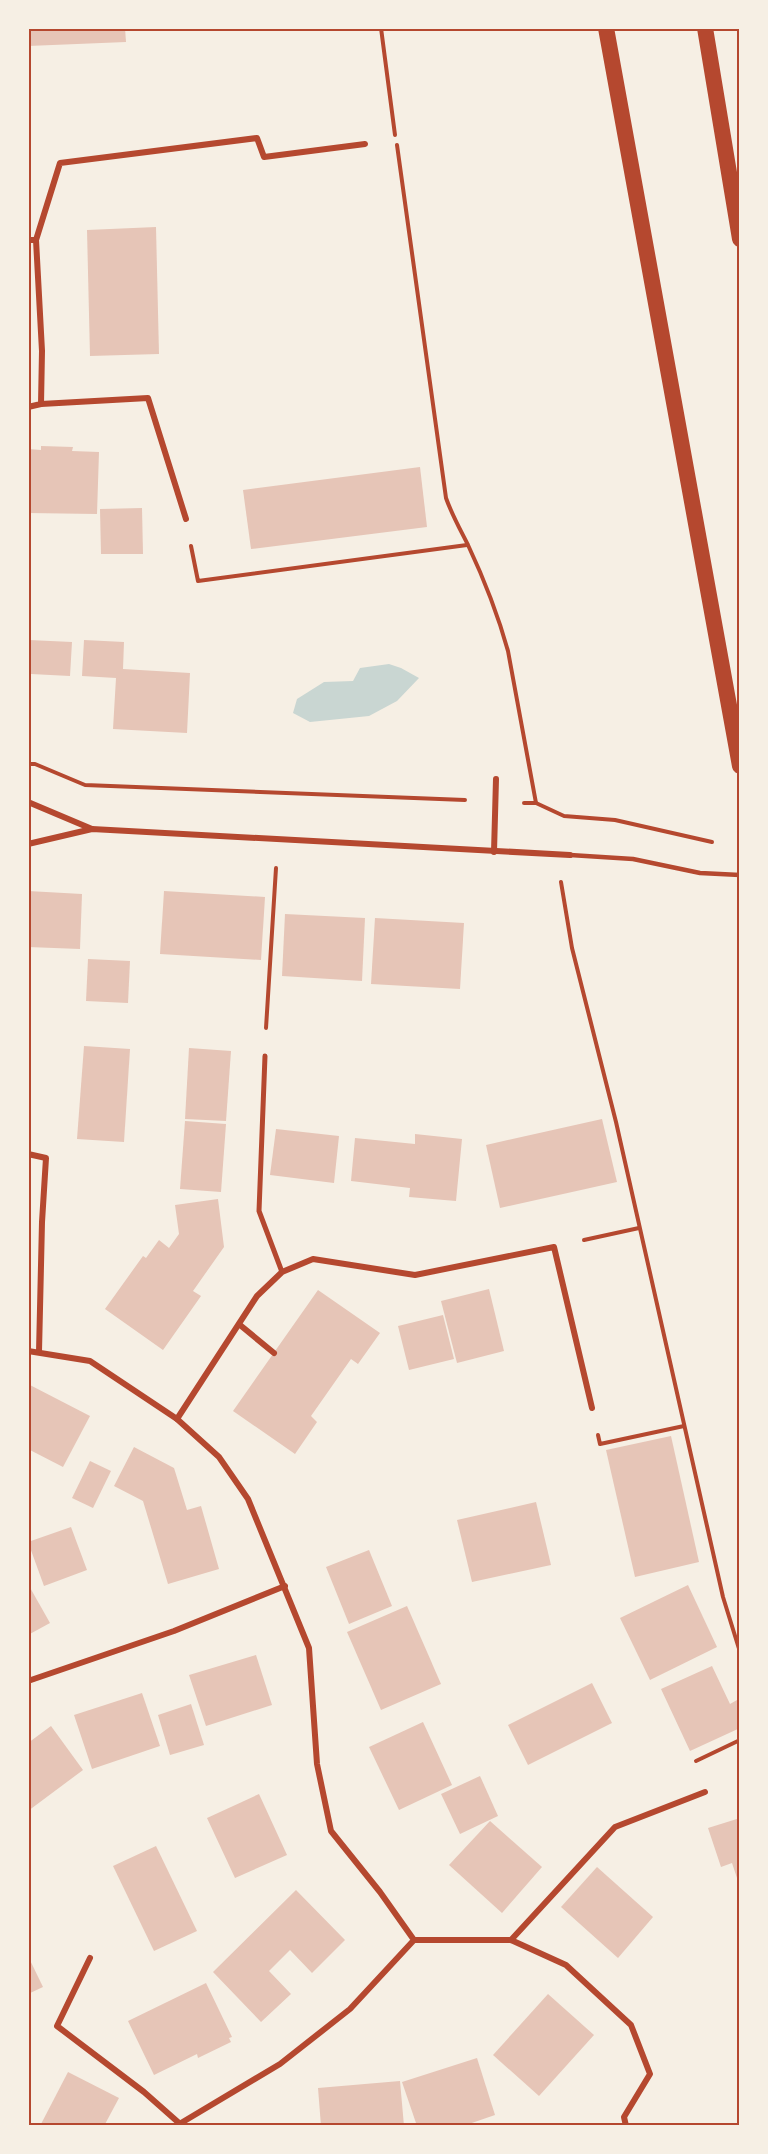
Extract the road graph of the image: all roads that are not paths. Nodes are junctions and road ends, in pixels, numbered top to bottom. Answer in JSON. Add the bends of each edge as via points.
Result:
{"nodes":[{"id":1,"x":606,"y":28,"type":"edge"},
{"id":2,"x":705,"y":28,"type":"edge"},
{"id":3,"x":365,"y":144,"type":"dead end"},
{"id":4,"x":740,"y":239,"type":"edge"},
{"id":5,"x":32,"y":240,"type":"edge"},
{"id":6,"x":41,"y":405,"type":"junction"},
{"id":7,"x":28,"y":406,"type":"edge"},
{"id":8,"x":186,"y":519,"type":"road end"},
{"id":9,"x":740,"y":766,"type":"edge"},
{"id":10,"x":496,"y":779,"type":"dead end"},
{"id":11,"x":28,"y":802,"type":"edge"},
{"id":12,"x":92,"y":829,"type":"junction"},
{"id":13,"x":28,"y":844,"type":"edge"},
{"id":14,"x":494,"y":852,"type":"junction"},
{"id":15,"x":570,"y":855,"type":"joint"},
{"id":16,"x":740,"y":875,"type":"edge"},
{"id":17,"x":265,"y":1056,"type":"road end"},
{"id":18,"x":28,"y":1154,"type":"edge"},
{"id":19,"x":282,"y":1272,"type":"junction"},
{"id":20,"x":240,"y":1325,"type":"junction"},
{"id":21,"x":28,"y":1351,"type":"edge"},
{"id":22,"x":39,"y":1352,"type":"junction"},
{"id":23,"x":274,"y":1353,"type":"dead end"},
{"id":24,"x":592,"y":1408,"type":"road end"},
{"id":25,"x":177,"y":1419,"type":"junction"},
{"id":26,"x":285,"y":1586,"type":"junction"},
{"id":27,"x":28,"y":1681,"type":"edge"},
{"id":28,"x":705,"y":1792,"type":"dead end"},
{"id":29,"x":414,"y":1940,"type":"junction"},
{"id":30,"x":511,"y":1940,"type":"junction"},
{"id":31,"x":90,"y":1958,"type":"dead end"},
{"id":32,"x":177,"y":2124,"type":"edge"},
{"id":33,"x":626,"y":2126,"type":"edge"}],
"edges":[{"from":1,"to":9,"type":"highway"},
{"from":2,"to":4,"type":"highway"},
{"from":3,"to":5,"type":"street","via":[[264,157],[257,138],[60,163]]},
{"from":5,"to":6,"type":"street","via":[[42,351]]},
{"from":6,"to":7,"type":"street"},
{"from":6,"to":8,"type":"street","via":[[148,398]]},
{"from":10,"to":14,"type":"street"},
{"from":11,"to":12,"type":"street"},
{"from":12,"to":13,"type":"street"},
{"from":12,"to":14,"type":"street"},
{"from":14,"to":15,"type":"street"},
{"from":15,"to":16,"type":"lane","via":[[633,859],[700,873]]},
{"from":17,"to":19,"type":"street","via":[[259,1211]]},
{"from":18,"to":22,"type":"street","via":[[45,1158]]},
{"from":19,"to":20,"type":"street","via":[[257,1296]]},
{"from":19,"to":24,"type":"street","via":[[313,1259],[415,1275],[554,1247]]},
{"from":20,"to":23,"type":"street"},
{"from":20,"to":25,"type":"street"},
{"from":21,"to":22,"type":"street"},
{"from":22,"to":25,"type":"street","via":[[90,1361]]},
{"from":25,"to":26,"type":"street","via":[[219,1457],[248,1499]]},
{"from":26,"to":27,"type":"street","via":[[174,1631]]},
{"from":26,"to":29,"type":"street","via":[[309,1648],[317,1764],[331,1831]]},
{"from":28,"to":30,"type":"street","via":[[615,1827]]},
{"from":29,"to":30,"type":"street"},
{"from":29,"to":32,"type":"street","via":[[350,2009],[280,2064]]},
{"from":30,"to":33,"type":"street","via":[[566,1965],[631,2025],[650,2074],[624,2117]]},
{"from":31,"to":32,"type":"street","via":[[57,2026],[144,2092]]}]}
